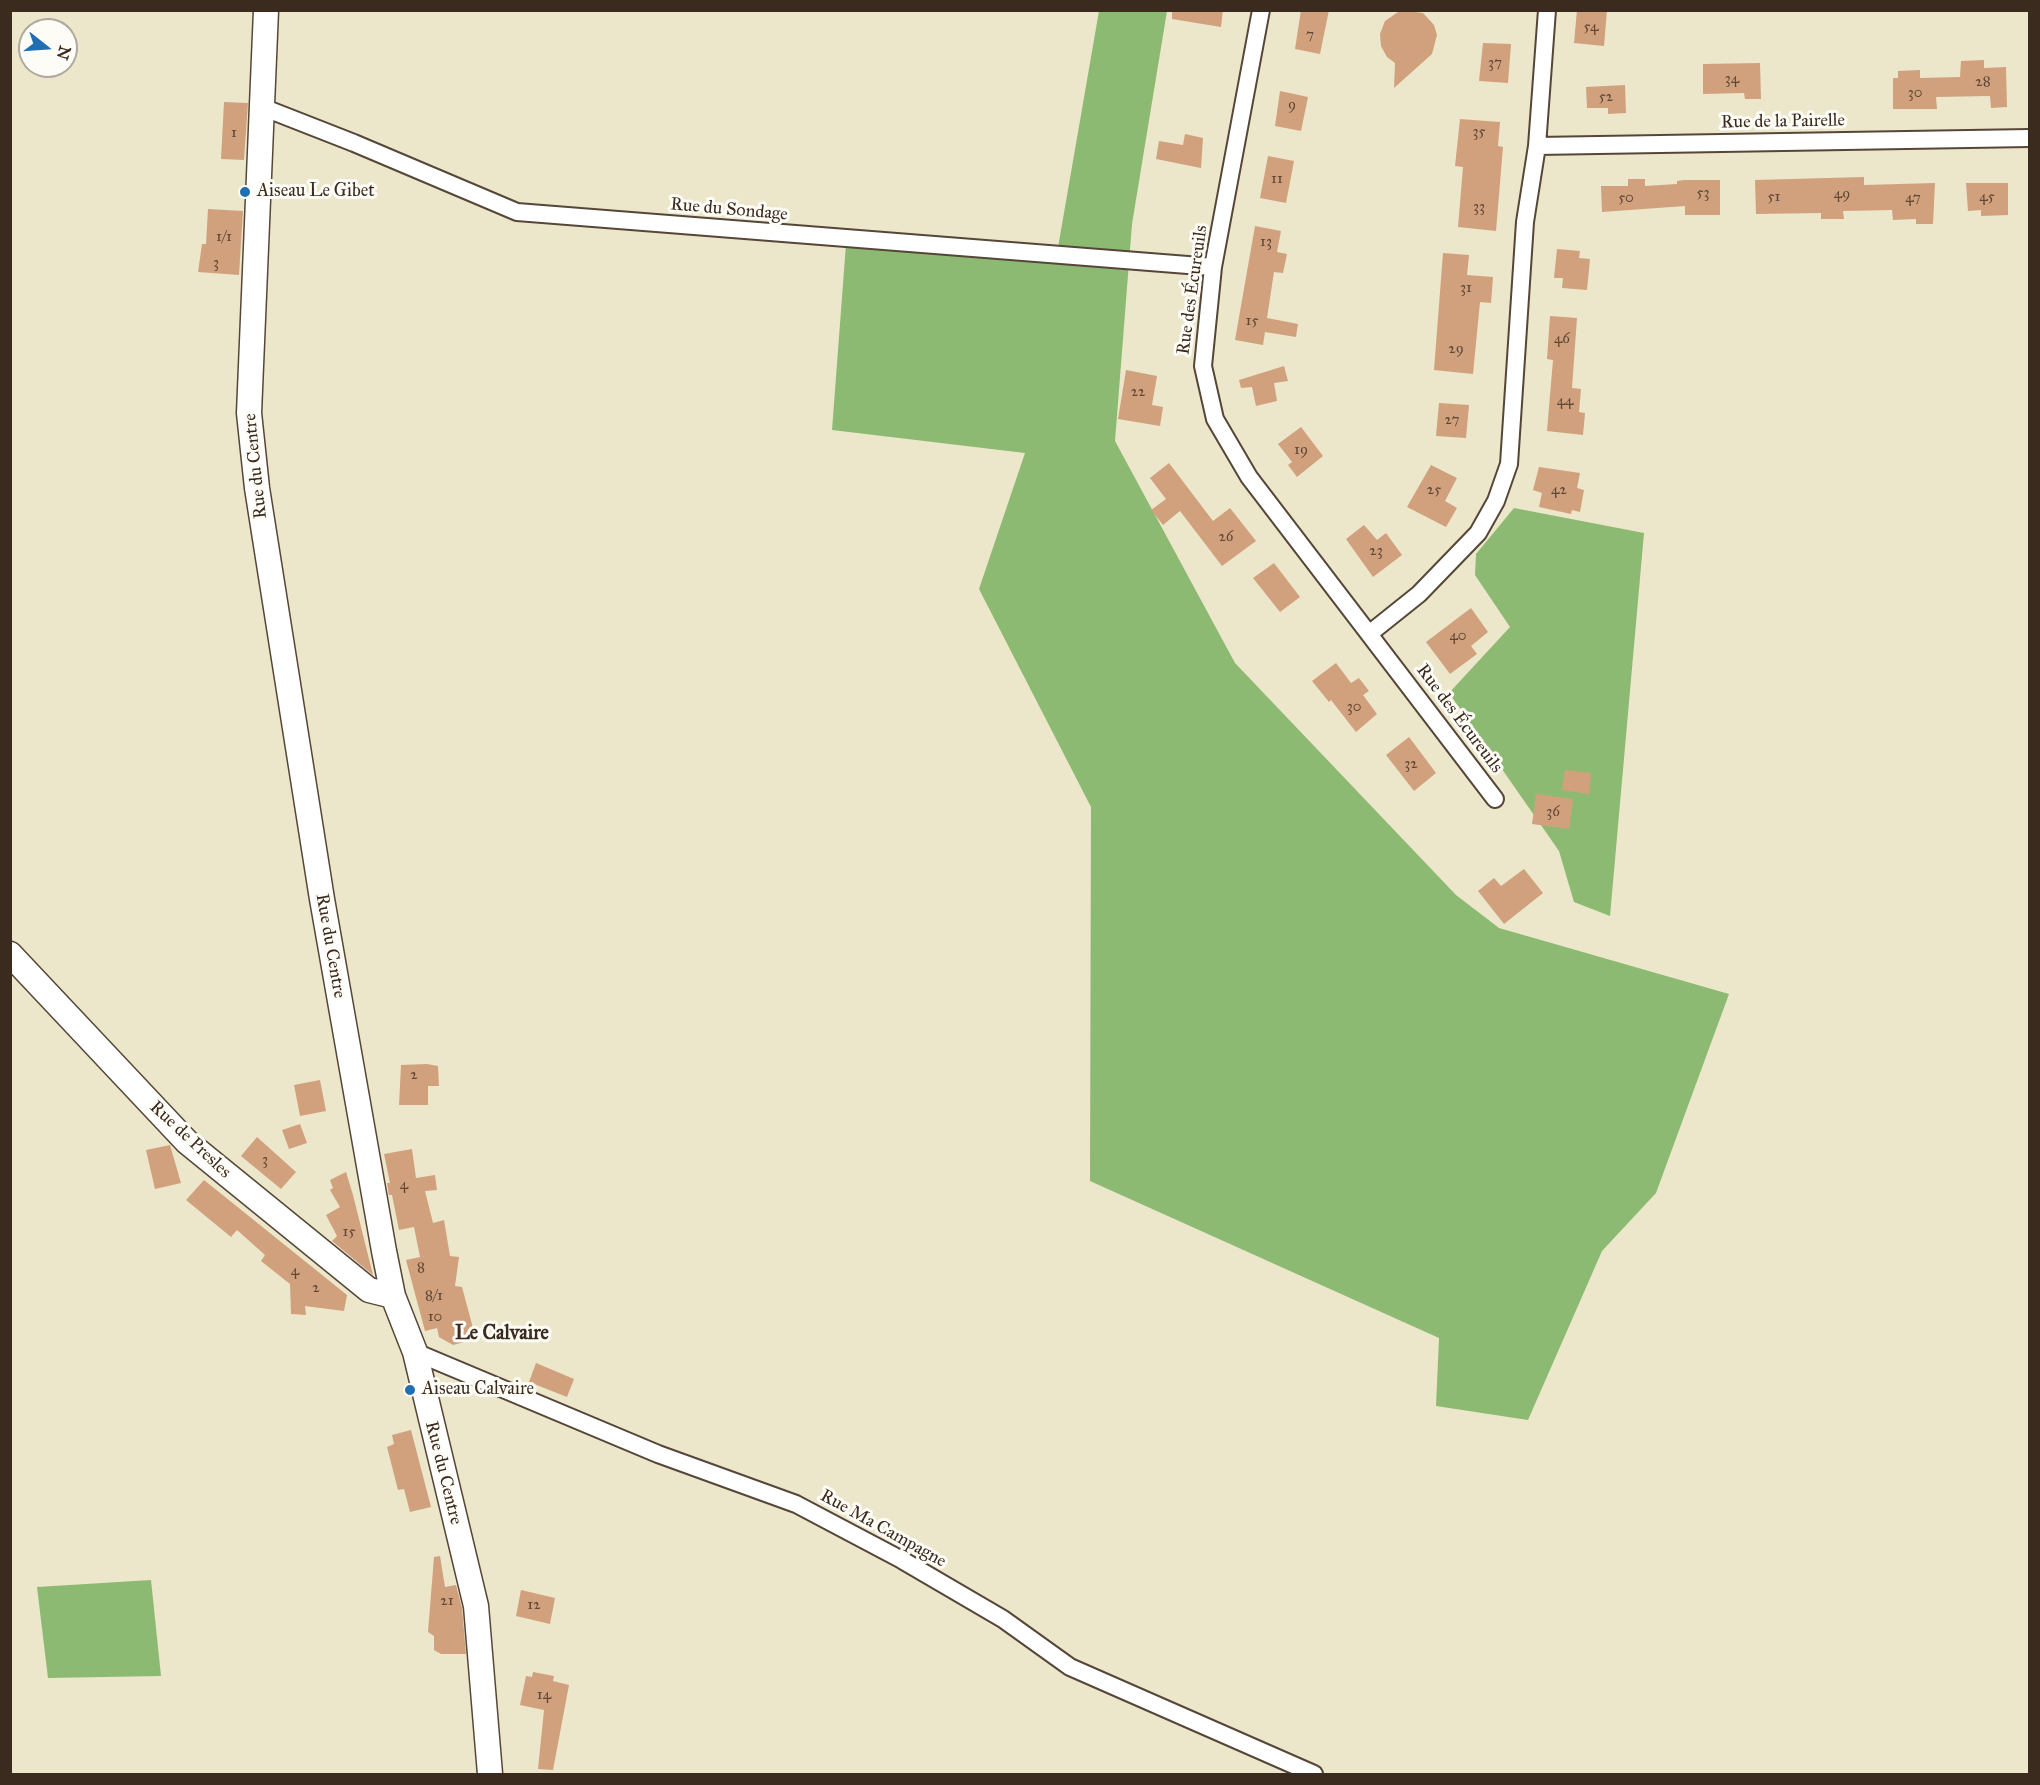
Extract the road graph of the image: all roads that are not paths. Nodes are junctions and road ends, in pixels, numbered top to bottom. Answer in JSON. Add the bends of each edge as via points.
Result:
{"nodes":[{"id":1,"x":266,"y":10,"type":"edge"},
{"id":2,"x":1261,"y":10,"type":"edge"},
{"id":3,"x":1547,"y":10,"type":"edge"},
{"id":4,"x":262,"y":107,"type":"junction"},
{"id":5,"x":2030,"y":138,"type":"edge"},
{"id":6,"x":1537,"y":146,"type":"junction"},
{"id":7,"x":1213,"y":267,"type":"junction"},
{"id":8,"x":1369,"y":634,"type":"junction"},
{"id":9,"x":1495,"y":799,"type":"dead end"},
{"id":10,"x":10,"y":954,"type":"edge"},
{"id":11,"x":393,"y":1296,"type":"junction"},
{"id":12,"x":415,"y":1352,"type":"junction"},
{"id":13,"x":490,"y":1774,"type":"edge"},
{"id":14,"x":1314,"y":1774,"type":"edge"}],
"edges":[{"from":1,"to":4,"type":"street","name":"Rue du Centre"},
{"from":2,"to":7,"type":"street","name":"Rue des Écureuils"},
{"from":3,"to":6,"type":"street"},
{"from":4,"to":7,"type":"street","name":"Rue du Sondage","via":[[517,212]]},
{"from":4,"to":11,"type":"street","name":"Rue du Centre","via":[[249,413],[256,478],[322,899]]},
{"from":5,"to":6,"type":"street","name":"Rue de la Pairelle"},
{"from":6,"to":8,"type":"street","via":[[1525,222],[1509,464],[1496,501],[1478,533],[1419,594]]},
{"from":7,"to":8,"type":"street","name":"Rue des Écureuils","via":[[1203,366],[1215,419],[1249,477]]},
{"from":8,"to":9,"type":"street","name":"Rue des Écureuils"},
{"from":10,"to":11,"type":"street","name":"Rue de Presles","via":[[187,1142],[369,1290]]},
{"from":11,"to":12,"type":"street","name":"Rue du Centre"},
{"from":12,"to":13,"type":"street","name":"Rue du Centre","via":[[476,1606]]},
{"from":12,"to":14,"type":"street","name":"Rue Ma Campagne","via":[[647,1449],[796,1504],[993,1613],[1070,1667]]}]}
